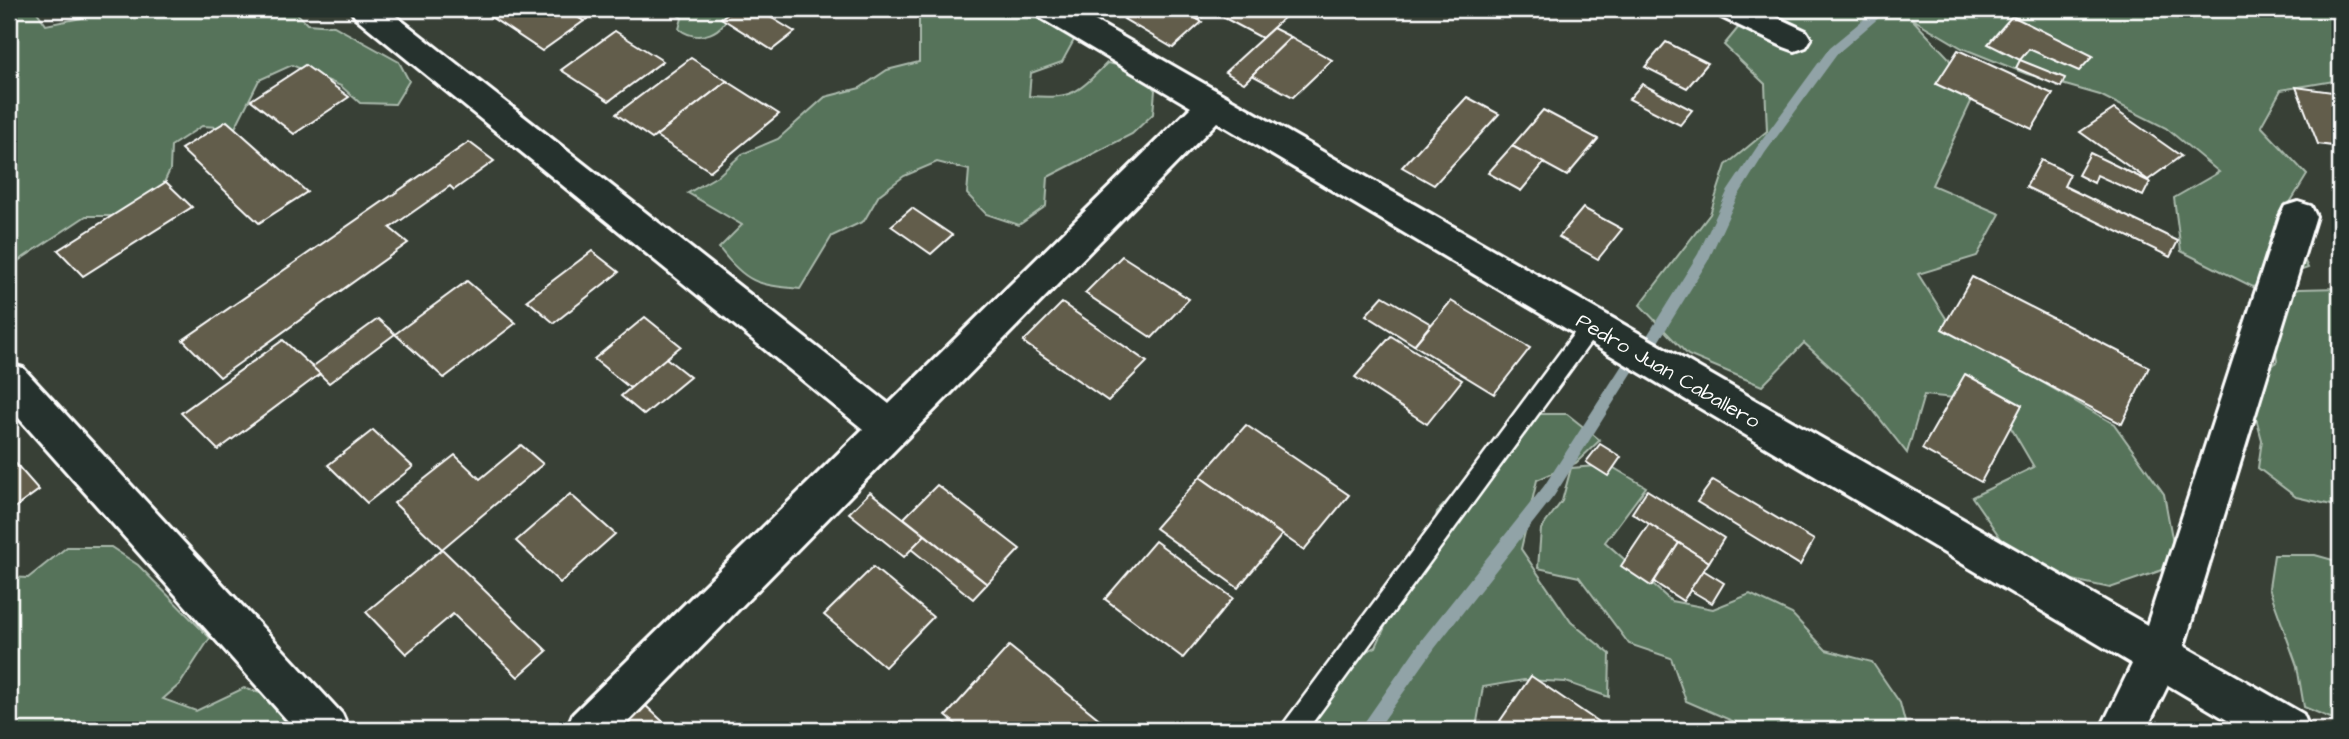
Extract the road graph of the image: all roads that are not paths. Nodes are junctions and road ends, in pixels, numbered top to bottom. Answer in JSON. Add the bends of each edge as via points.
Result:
{"nodes":[{"id":1,"x":366,"y":9,"type":"edge"},
{"id":2,"x":1050,"y":9,"type":"edge"},
{"id":3,"x":1732,"y":9,"type":"edge"},
{"id":4,"x":1795,"y":39,"type":"dead end"},
{"id":5,"x":1213,"y":106,"type":"junction"},
{"id":6,"x":2298,"y":216,"type":"dead end"},
{"id":7,"x":1591,"y":326,"type":"junction"},
{"id":8,"x":9,"y":380,"type":"edge"},
{"id":9,"x":892,"y":429,"type":"junction"},
{"id":10,"x":2159,"y":656,"type":"junction"},
{"id":11,"x":326,"y":730,"type":"edge"},
{"id":12,"x":589,"y":730,"type":"edge"},
{"id":13,"x":1293,"y":730,"type":"edge"},
{"id":14,"x":2123,"y":730,"type":"edge"},
{"id":15,"x":2287,"y":730,"type":"edge"}],
"edges":[{"from":1,"to":9,"type":"street"},
{"from":2,"to":5,"type":"street","name":"Pedro Juan Caballero"},
{"from":3,"to":4,"type":"street"},
{"from":5,"to":7,"type":"street","name":"Pedro Juan Caballero"},
{"from":5,"to":9,"type":"street"},
{"from":6,"to":10,"type":"street"},
{"from":7,"to":10,"type":"street","name":"Pedro Juan Caballero"},
{"from":7,"to":13,"type":"lane"},
{"from":8,"to":11,"type":"street"},
{"from":9,"to":12,"type":"street"},
{"from":10,"to":14,"type":"street"},
{"from":10,"to":15,"type":"street","name":"Pedro Juan Caballero"}]}
